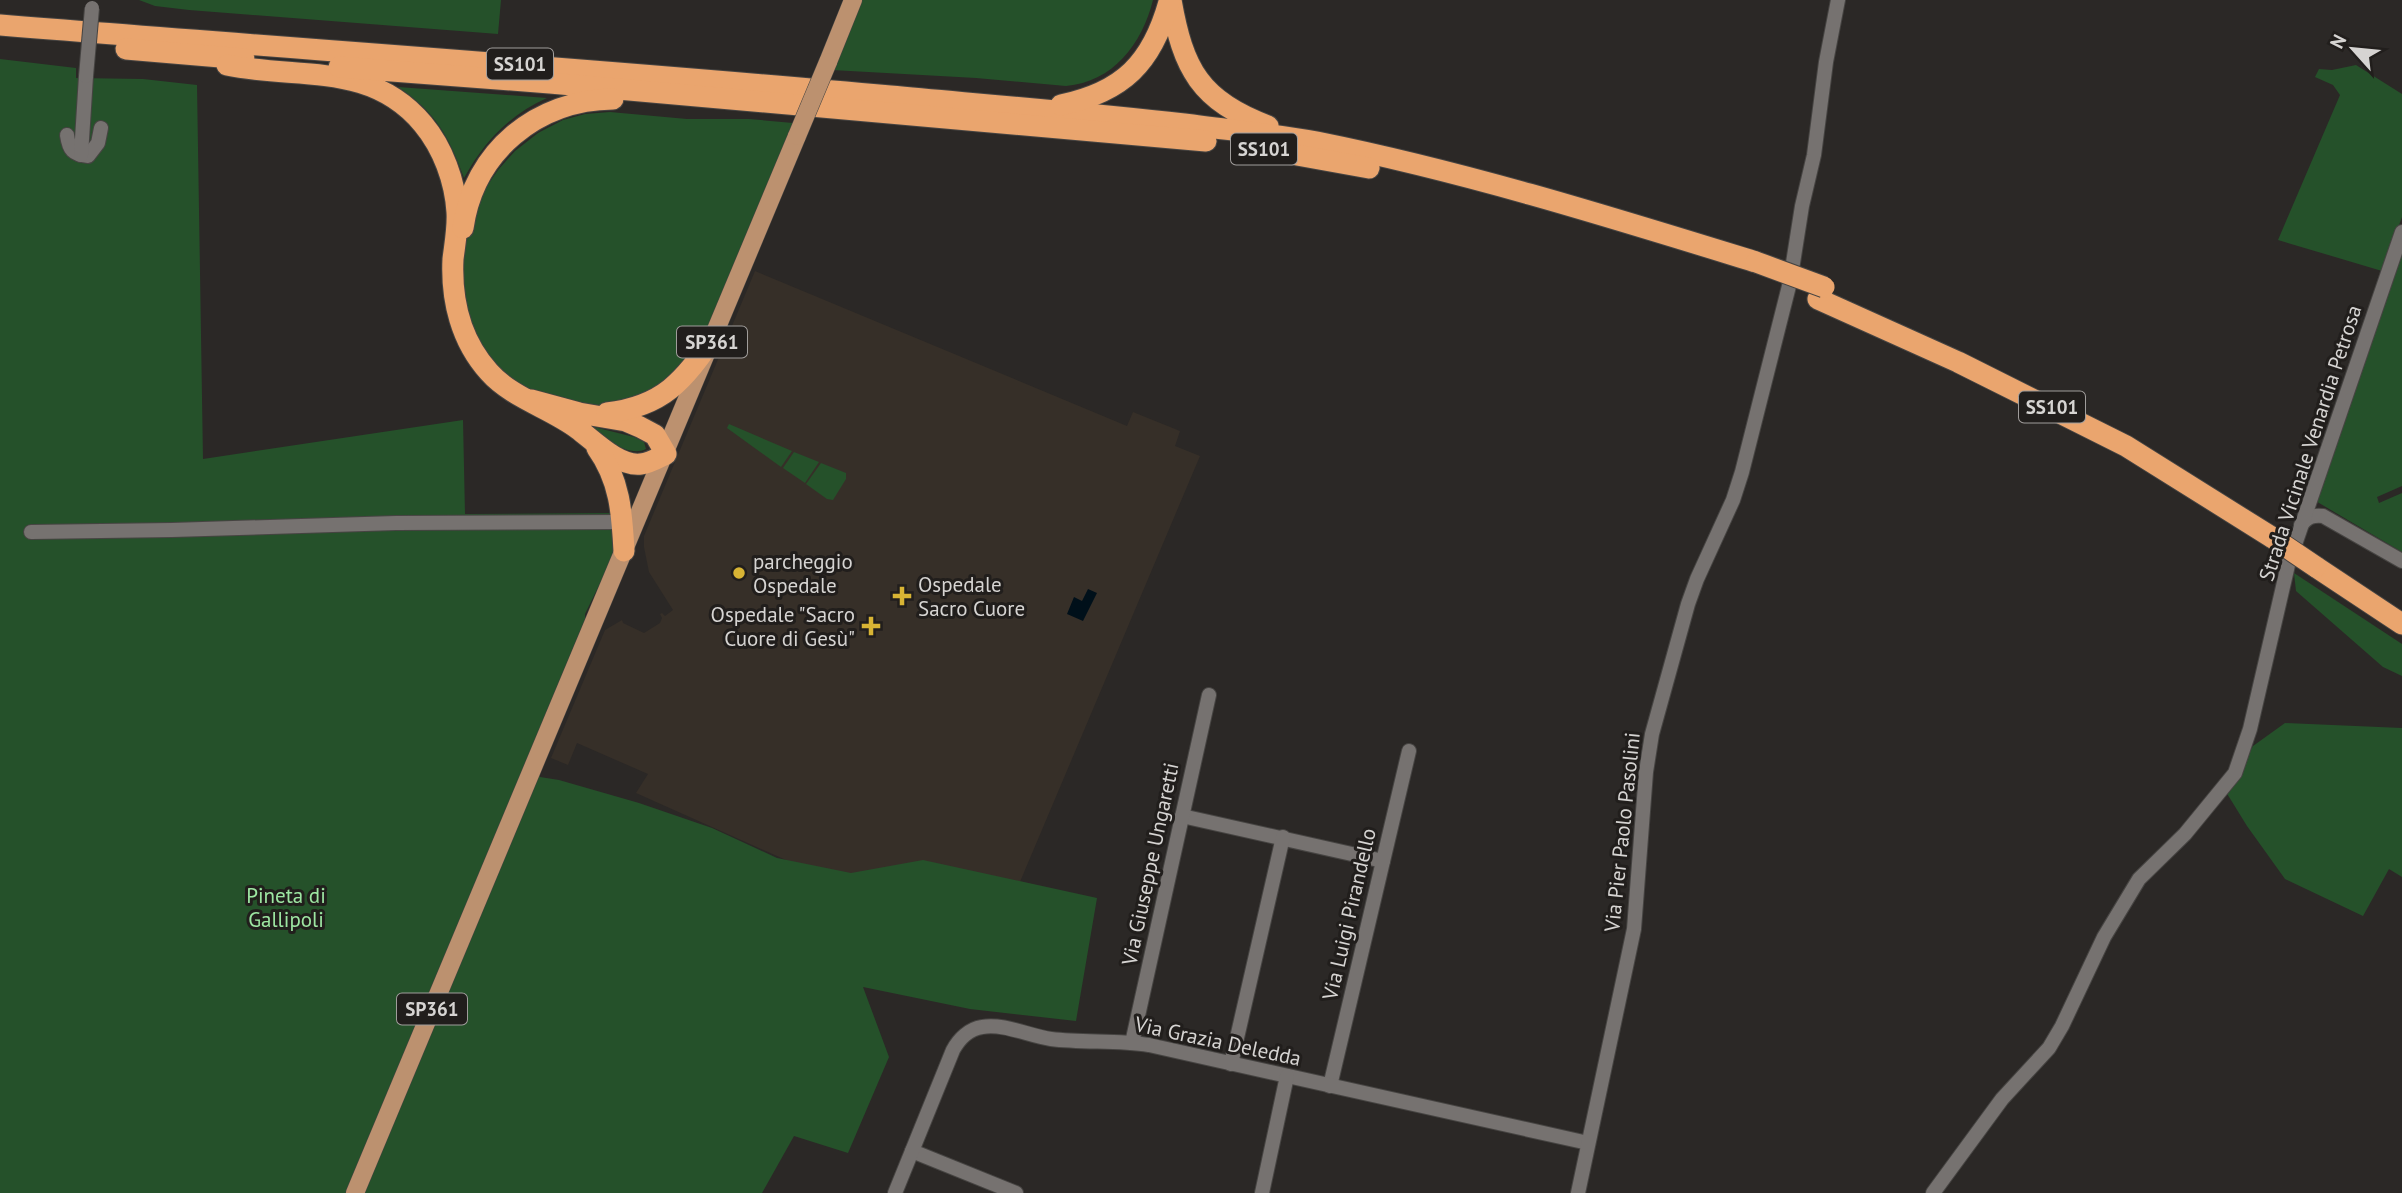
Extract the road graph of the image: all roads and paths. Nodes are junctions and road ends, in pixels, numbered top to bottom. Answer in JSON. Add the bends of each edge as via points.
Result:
{"nodes":[{"id":1,"x":853,"y":0,"type":"edge"},
{"id":2,"x":1170,"y":0,"type":"edge"},
{"id":3,"x":1838,"y":0,"type":"edge"},
{"id":4,"x":92,"y":4,"type":"edge"},
{"id":5,"x":0,"y":25,"type":"edge"},
{"id":6,"x":0,"y":38,"type":"edge"},
{"id":7,"x":170,"y":54,"type":"junction"},
{"id":8,"x":762,"y":102,"type":"junction"},
{"id":9,"x":1040,"y":109,"type":"junction"},
{"id":10,"x":101,"y":128,"type":"dead end"},
{"id":11,"x":67,"y":135,"type":"dead end"},
{"id":12,"x":1313,"y":141,"type":"junction"},
{"id":13,"x":81,"y":155,"type":"junction"},
{"id":14,"x":2402,"y":232,"type":"edge"},
{"id":15,"x":1754,"y":268,"type":"junction"},
{"id":16,"x":455,"y":292,"type":"junction"},
{"id":17,"x":714,"y":337,"type":"junction"},
{"id":18,"x":531,"y":400,"type":"junction"},
{"id":19,"x":579,"y":413,"type":"junction"},
{"id":20,"x":592,"y":440,"type":"junction"},
{"id":21,"x":666,"y":454,"type":"junction"},
{"id":22,"x":623,"y":522,"type":"junction"},
{"id":23,"x":2301,"y":525,"type":"junction"},
{"id":24,"x":31,"y":532,"type":"dead end"},
{"id":25,"x":624,"y":551,"type":"junction"},
{"id":26,"x":2319,"y":561,"type":"junction"},
{"id":27,"x":2402,"y":561,"type":"edge"},
{"id":28,"x":2402,"y":610,"type":"edge"},
{"id":29,"x":2402,"y":624,"type":"edge"},
{"id":30,"x":1209,"y":695,"type":"dead end"},
{"id":31,"x":1409,"y":751,"type":"dead end"},
{"id":32,"x":1182,"y":816,"type":"junction"},
{"id":33,"x":1283,"y":837,"type":"junction"},
{"id":34,"x":1383,"y":861,"type":"junction"},
{"id":35,"x":1132,"y":1043,"type":"junction"},
{"id":36,"x":1231,"y":1064,"type":"junction"},
{"id":37,"x":1287,"y":1076,"type":"junction"},
{"id":38,"x":1330,"y":1086,"type":"junction"},
{"id":39,"x":1588,"y":1143,"type":"junction"},
{"id":40,"x":912,"y":1151,"type":"junction"},
{"id":41,"x":1009,"y":1192,"type":"edge"},
{"id":42,"x":355,"y":1193,"type":"edge"},
{"id":43,"x":895,"y":1193,"type":"edge"},
{"id":44,"x":1262,"y":1193,"type":"edge"},
{"id":45,"x":1578,"y":1193,"type":"edge"},
{"id":46,"x":1933,"y":1193,"type":"edge"}],
"edges":[{"from":1,"to":17,"type":"main road","number":"SP361","bridge":true},
{"from":2,"to":9,"type":"highway","via":[[1151,50],[1134,71],[1109,90]]},
{"from":2,"to":12,"type":"highway","via":[[1181,50],[1207,90],[1244,117]]},
{"from":3,"to":39,"type":"street","name":"Via Pier Paolo Pasolini","via":[[1790,282],[1742,472],[1688,604],[1652,734],[1634,929]]},
{"from":4,"to":13,"type":"street","bridge":true},
{"from":5,"to":9,"type":"highway","number":"SS101"},
{"from":6,"to":7,"type":"highway","number":"SS101"},
{"from":7,"to":8,"type":"highway","number":"SS101"},
{"from":7,"to":16,"type":"highway","via":[[234,67],[338,76],[372,86],[406,106],[433,138],[454,187]]},
{"from":8,"to":15,"type":"highway","number":"SS101","via":[[1247,146],[1500,197]]},
{"from":8,"to":16,"type":"highway","via":[[723,106],[596,99],[537,117],[503,146],[476,185],[464,219]]},
{"from":9,"to":12,"type":"highway","number":"SS101"},
{"from":10,"to":13,"type":"street","via":[[94,150]]},
{"from":11,"to":13,"type":"street","via":[[69,147]]},
{"from":12,"to":15,"type":"highway","number":"SS101","via":[[1502,185]]},
{"from":14,"to":23,"type":"street","name":"Strada Vicinale Venardia Petrosa"},
{"from":15,"to":26,"type":"highway","number":"SS101","via":[[1821,293],[2114,439]]},
{"from":16,"to":18,"type":"highway","via":[[462,331],[477,357],[502,384]]},
{"from":17,"to":19,"type":"highway","via":[[667,394],[621,412]]},
{"from":17,"to":21,"type":"main road","number":"SP361"},
{"from":18,"to":19,"type":"highway"},
{"from":18,"to":20,"type":"highway"},
{"from":19,"to":21,"type":"highway","via":[[626,421],[647,430],[658,438]]},
{"from":20,"to":21,"type":"highway","via":[[635,464]]},
{"from":20,"to":22,"type":"highway","via":[[612,471]]},
{"from":21,"to":25,"type":"main road","number":"SP361"},
{"from":22,"to":24,"type":"street"},
{"from":22,"to":25,"type":"highway"},
{"from":23,"to":27,"type":"street","via":[[2314,515],[2323,516]]},
{"from":23,"to":46,"type":"street","name":"Strada Vicinale Venardia Petrosa","via":[[2235,773],[2185,834],[2139,879],[2104,937],[2049,1048],[1996,1107]]},
{"from":25,"to":42,"type":"main road","number":"SP361"},
{"from":26,"to":28,"type":"highway","number":"SS101"},
{"from":26,"to":29,"type":"highway","number":"SS101"},
{"from":30,"to":32,"type":"street","name":"Via Giuseppe Ungaretti"},
{"from":31,"to":34,"type":"street","name":"Via Luigi Pirandello"},
{"from":32,"to":33,"type":"street"},
{"from":32,"to":35,"type":"street","name":"Via Giuseppe Ungaretti"},
{"from":33,"to":34,"type":"street"},
{"from":33,"to":36,"type":"street"},
{"from":34,"to":38,"type":"street","name":"Via Luigi Pirandello"},
{"from":35,"to":36,"type":"street","name":"Via Grazia Deledda"},
{"from":35,"to":40,"type":"street","name":"Via Grazia Deledda","via":[[1054,1039],[985,1026],[972,1030],[953,1050]]},
{"from":36,"to":37,"type":"street","name":"Via Grazia Deledda"},
{"from":37,"to":38,"type":"street","name":"Via Grazia Deledda"},
{"from":37,"to":44,"type":"street"},
{"from":38,"to":39,"type":"street","name":"Via Grazia Deledda"},
{"from":39,"to":45,"type":"street","name":"Via Pier Paolo Pasolini"},
{"from":40,"to":41,"type":"street"},
{"from":40,"to":43,"type":"street"}]}
